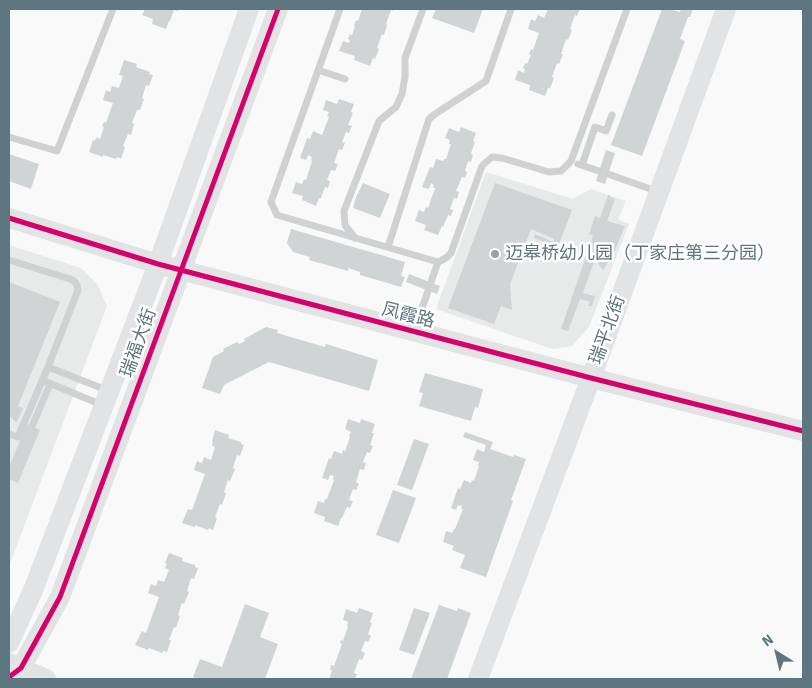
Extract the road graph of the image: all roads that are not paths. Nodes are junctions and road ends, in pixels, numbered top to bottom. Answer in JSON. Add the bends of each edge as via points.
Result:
{"nodes":[{"id":1,"x":114,"y":9,"type":"edge"},
{"id":2,"x":250,"y":9,"type":"edge"},
{"id":3,"x":278,"y":9,"type":"edge"},
{"id":4,"x":340,"y":9,"type":"edge"},
{"id":5,"x":423,"y":9,"type":"edge"},
{"id":6,"x":511,"y":9,"type":"edge"},
{"id":7,"x":627,"y":9,"type":"edge"},
{"id":8,"x":726,"y":9,"type":"edge"},
{"id":9,"x":318,"y":70,"type":"junction"},
{"id":10,"x":345,"y":80,"type":"dead end"},
{"id":11,"x":612,"y":115,"type":"dead end"},
{"id":12,"x":9,"y":137,"type":"edge"},
{"id":13,"x":571,"y":161,"type":"junction"},
{"id":14,"x":582,"y":165,"type":"junction"},
{"id":15,"x":599,"y":171,"type":"dead end"},
{"id":16,"x":608,"y":174,"type":"dead end"},
{"id":17,"x":659,"y":192,"type":"junction"},
{"id":18,"x":9,"y":218,"type":"edge"},
{"id":19,"x":355,"y":238,"type":"junction"},
{"id":20,"x":388,"y":247,"type":"junction"},
{"id":21,"x":9,"y":260,"type":"edge"},
{"id":22,"x":438,"y":262,"type":"junction"},
{"id":23,"x":158,"y":264,"type":"junction"},
{"id":24,"x":182,"y":270,"type":"junction"},
{"id":25,"x":431,"y":282,"type":"dead end"},
{"id":26,"x":428,"y":291,"type":"dead end"},
{"id":27,"x":414,"y":331,"type":"junction"},
{"id":28,"x":48,"y":367,"type":"junction"},
{"id":29,"x":591,"y":378,"type":"junction"},
{"id":30,"x":42,"y":380,"type":"junction"},
{"id":31,"x":50,"y":384,"type":"junction"},
{"id":32,"x":107,"y":398,"type":"junction"},
{"id":33,"x":33,"y":424,"type":"dead end"},
{"id":34,"x":803,"y":431,"type":"edge"},
{"id":35,"x":9,"y":434,"type":"edge"},
{"id":36,"x":9,"y":643,"type":"edge"},
{"id":37,"x":13,"y":669,"type":"edge"},
{"id":38,"x":46,"y":679,"type":"edge"},
{"id":39,"x":478,"y":679,"type":"edge"}],
"edges":[{"from":1,"to":12,"type":"lane","via":[[58,151]]},
{"from":2,"to":23,"type":"street","name":"瑞福大街"},
{"from":3,"to":24,"type":"street","name":"瑞福大街"},
{"from":4,"to":9,"type":"lane"},
{"from":5,"to":19,"type":"lane","via":[[405,58],[402,94],[396,107],[379,121],[344,211],[345,225]]},
{"from":6,"to":20,"type":"lane","via":[[486,81],[429,119]]},
{"from":7,"to":13,"type":"lane"},
{"from":8,"to":17,"type":"street","name":"瑞平北街"},
{"from":9,"to":10,"type":"lane"},
{"from":9,"to":19,"type":"lane","via":[[271,202],[277,215]]},
{"from":11,"to":14,"type":"lane","via":[[606,132],[595,127]]},
{"from":13,"to":14,"type":"lane"},
{"from":13,"to":22,"type":"lane","via":[[561,171],[549,172],[492,157],[482,166],[451,253]]},
{"from":14,"to":15,"type":"lane"},
{"from":16,"to":17,"type":"lane"},
{"from":17,"to":29,"type":"street","name":"瑞平北街"},
{"from":18,"to":23,"type":"street","name":"凤霞路"},
{"from":19,"to":20,"type":"lane"},
{"from":20,"to":22,"type":"lane"},
{"from":21,"to":28,"type":"lane","via":[[70,278],[77,285],[78,290]]},
{"from":22,"to":25,"type":"lane"},
{"from":23,"to":24,"type":"street","name":"凤霞路"},
{"from":23,"to":32,"type":"street","name":"瑞福大街"},
{"from":24,"to":27,"type":"street","name":"凤霞路"},
{"from":24,"to":37,"type":"street","name":"瑞福大街","via":[[60,597]]},
{"from":26,"to":27,"type":"lane"},
{"from":27,"to":29,"type":"street","name":"凤霞路"},
{"from":28,"to":30,"type":"lane"},
{"from":28,"to":32,"type":"lane"},
{"from":29,"to":34,"type":"street","name":"凤霞路"},
{"from":29,"to":39,"type":"street","name":"瑞平北街"},
{"from":30,"to":31,"type":"lane"},
{"from":30,"to":35,"type":"lane","via":[[18,438]]},
{"from":31,"to":32,"type":"lane"},
{"from":31,"to":33,"type":"lane"},
{"from":32,"to":36,"type":"street","name":"瑞福大街","via":[[34,588]]},
{"from":37,"to":38,"type":"street"}]}
